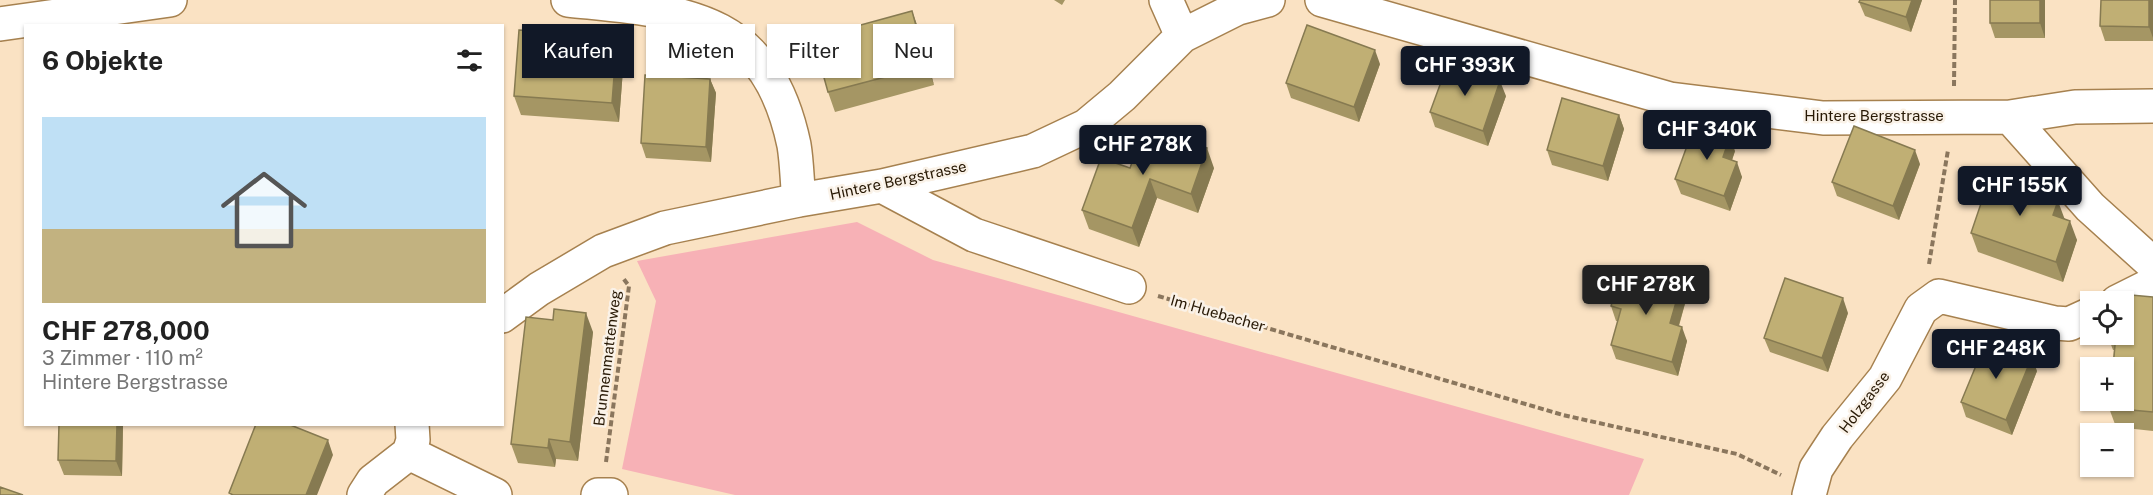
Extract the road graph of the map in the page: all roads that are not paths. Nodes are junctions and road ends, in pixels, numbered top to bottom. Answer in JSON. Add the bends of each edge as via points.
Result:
{"nodes":[{"id":1,"x":170,"y":0,"type":"edge"},
{"id":2,"x":568,"y":0,"type":"edge"},
{"id":3,"x":1166,"y":0,"type":"edge"},
{"id":4,"x":1268,"y":0,"type":"edge"},
{"id":5,"x":1322,"y":0,"type":"edge"},
{"id":6,"x":0,"y":24,"type":"edge"},
{"id":7,"x":1182,"y":36,"type":"junction"},
{"id":8,"x":2153,"y":106,"type":"edge"},
{"id":9,"x":2010,"y":117,"type":"junction"},
{"id":10,"x":882,"y":186,"type":"junction"},
{"id":11,"x":799,"y":200,"type":"junction"},
{"id":12,"x":2153,"y":264,"type":"edge"},
{"id":13,"x":2153,"y":284,"type":"edge"},
{"id":14,"x":1129,"y":287,"type":"road end"},
{"id":15,"x":2134,"y":294,"type":"edge"},
{"id":16,"x":504,"y":314,"type":"edge"},
{"id":17,"x":2080,"y":319,"type":"edge"},
{"id":18,"x":411,"y":439,"type":"edge"},
{"id":19,"x":1809,"y":492,"type":"edge"},
{"id":20,"x":364,"y":495,"type":"edge"},
{"id":21,"x":495,"y":495,"type":"edge"}],
"edges":[{"from":1,"to":6,"type":"street"},
{"from":2,"to":11,"type":"street","via":[[662,10],[728,33],[758,59],[781,101],[794,146]]},
{"from":3,"to":7,"type":"street"},
{"from":4,"to":7,"type":"street","name":"Hintere Bergstrasse","via":[[1238,8]]},
{"from":5,"to":9,"type":"street","name":"Hintere Bergstrasse","via":[[1670,99],[1823,118]]},
{"from":7,"to":10,"type":"street","name":"Hintere Bergstrasse","via":[[1086,126],[1033,151]]},
{"from":8,"to":9,"type":"street","name":"Hintere Bergstrasse","via":[[2075,106]]},
{"from":9,"to":12,"type":"street","via":[[2090,207]]},
{"from":10,"to":11,"type":"street","name":"Hintere Bergstrasse"},
{"from":10,"to":14,"type":"street","via":[[974,235]]},
{"from":11,"to":16,"type":"street","name":"Hintere Bergstrasse","via":[[665,228],[603,251]]},
{"from":13,"to":15,"type":"street"},
{"from":17,"to":19,"type":"street","name":"Holzgasse","via":[[2069,324],[2055,323],[1939,296],[1921,309],[1884,378],[1816,469]]},
{"from":18,"to":20,"type":"street"},
{"from":18,"to":21,"type":"street"}]}
